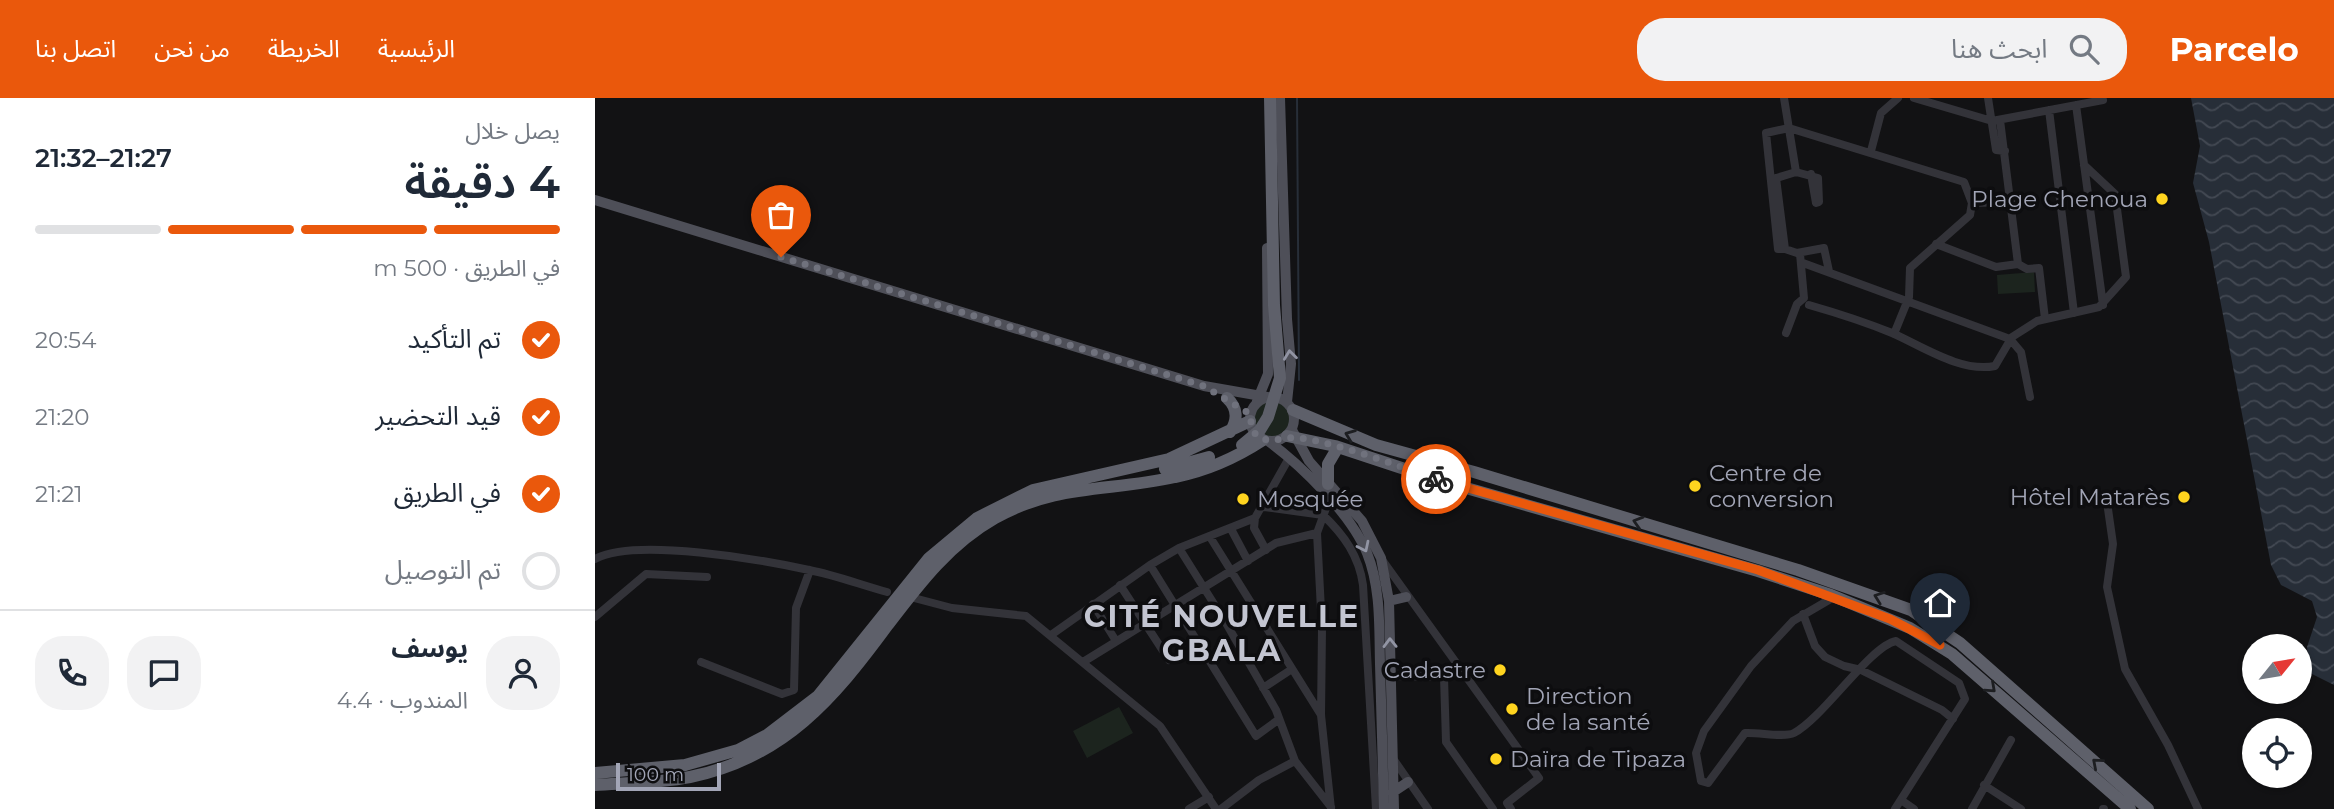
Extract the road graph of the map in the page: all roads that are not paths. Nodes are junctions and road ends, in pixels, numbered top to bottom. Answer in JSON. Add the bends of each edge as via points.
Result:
{"nodes":[{"id":1,"x":1269,"y":98,"type":"edge"},
{"id":2,"x":1280,"y":98,"type":"edge"},
{"id":3,"x":1784,"y":98,"type":"edge"},
{"id":4,"x":1898,"y":98,"type":"edge"},
{"id":5,"x":1914,"y":98,"type":"edge"},
{"id":6,"x":1988,"y":98,"type":"edge"},
{"id":7,"x":2103,"y":100,"type":"dead end"},
{"id":8,"x":2076,"y":105,"type":"junction"},
{"id":9,"x":2049,"y":110,"type":"junction"},
{"id":10,"x":1996,"y":121,"type":"junction"},
{"id":11,"x":1280,"y":124,"type":"junction"},
{"id":12,"x":1789,"y":128,"type":"junction"},
{"id":13,"x":1871,"y":151,"type":"junction"},
{"id":14,"x":2084,"y":165,"type":"junction"},
{"id":15,"x":1796,"y":172,"type":"junction"},
{"id":16,"x":1811,"y":174,"type":"dead end"},
{"id":17,"x":1775,"y":179,"type":"junction"},
{"id":18,"x":1274,"y":192,"type":"junction"},
{"id":19,"x":595,"y":200,"type":"edge"},
{"id":20,"x":2011,"y":202,"type":"junction"},
{"id":21,"x":1972,"y":203,"type":"junction"},
{"id":22,"x":1936,"y":244,"type":"junction"},
{"id":23,"x":1797,"y":253,"type":"junction"},
{"id":24,"x":1803,"y":263,"type":"junction"},
{"id":25,"x":2018,"y":264,"type":"junction"},
{"id":26,"x":1829,"y":271,"type":"junction"},
{"id":27,"x":1907,"y":299,"type":"junction"},
{"id":28,"x":1806,"y":301,"type":"junction"},
{"id":29,"x":2103,"y":305,"type":"junction"},
{"id":30,"x":2074,"y":313,"type":"junction"},
{"id":31,"x":2045,"y":319,"type":"junction"},
{"id":32,"x":1786,"y":333,"type":"dead end"},
{"id":33,"x":1894,"y":334,"type":"junction"},
{"id":34,"x":2010,"y":339,"type":"junction"},
{"id":35,"x":1204,"y":386,"type":"junction"},
{"id":36,"x":2030,"y":397,"type":"dead end"},
{"id":37,"x":1227,"y":398,"type":"junction"},
{"id":38,"x":1261,"y":399,"type":"junction"},
{"id":39,"x":1290,"y":406,"type":"junction"},
{"id":40,"x":1250,"y":418,"type":"junction"},
{"id":41,"x":1230,"y":432,"type":"junction"},
{"id":42,"x":1291,"y":434,"type":"junction"},
{"id":43,"x":1265,"y":441,"type":"junction"},
{"id":44,"x":1338,"y":447,"type":"junction"},
{"id":45,"x":1289,"y":458,"type":"junction"},
{"id":46,"x":1165,"y":469,"type":"junction"},
{"id":47,"x":1112,"y":472,"type":"junction"},
{"id":48,"x":1119,"y":484,"type":"junction"},
{"id":49,"x":1328,"y":484,"type":"junction"},
{"id":50,"x":1329,"y":500,"type":"junction"},
{"id":51,"x":2107,"y":502,"type":"dead end"},
{"id":52,"x":1264,"y":507,"type":"junction"},
{"id":53,"x":1323,"y":514,"type":"junction"},
{"id":54,"x":1255,"y":518,"type":"junction"},
{"id":55,"x":1231,"y":529,"type":"junction"},
{"id":56,"x":1317,"y":533,"type":"junction"},
{"id":57,"x":1210,"y":537,"type":"junction"},
{"id":58,"x":1179,"y":548,"type":"junction"},
{"id":59,"x":1266,"y":550,"type":"junction"},
{"id":60,"x":597,"y":557,"type":"edge"},
{"id":61,"x":1381,"y":558,"type":"junction"},
{"id":62,"x":1248,"y":561,"type":"junction"},
{"id":63,"x":1150,"y":565,"type":"junction"},
{"id":64,"x":810,"y":570,"type":"junction"},
{"id":65,"x":1233,"y":570,"type":"junction"},
{"id":66,"x":706,"y":577,"type":"dead end"},
{"id":67,"x":1120,"y":585,"type":"junction"},
{"id":68,"x":1204,"y":588,"type":"junction"},
{"id":69,"x":887,"y":592,"type":"dead end"},
{"id":70,"x":1406,"y":597,"type":"junction"},
{"id":71,"x":1834,"y":597,"type":"junction"},
{"id":72,"x":914,"y":598,"type":"dead end"},
{"id":73,"x":1389,"y":601,"type":"junction"},
{"id":74,"x":1093,"y":604,"type":"junction"},
{"id":75,"x":1175,"y":606,"type":"junction"},
{"id":76,"x":1803,"y":614,"type":"junction"},
{"id":77,"x":595,"y":617,"type":"edge"},
{"id":78,"x":1146,"y":624,"type":"junction"},
{"id":79,"x":1051,"y":635,"type":"junction"},
{"id":80,"x":1116,"y":641,"type":"junction"},
{"id":81,"x":1169,"y":660,"type":"dead end"},
{"id":82,"x":701,"y":662,"type":"dead end"},
{"id":83,"x":1083,"y":662,"type":"junction"},
{"id":84,"x":1458,"y":667,"type":"junction"},
{"id":85,"x":1292,"y":670,"type":"junction"},
{"id":86,"x":1861,"y":670,"type":"junction"},
{"id":87,"x":1391,"y":676,"type":"junction"},
{"id":88,"x":1444,"y":677,"type":"junction"},
{"id":89,"x":1263,"y":688,"type":"junction"},
{"id":90,"x":1321,"y":715,"type":"junction"},
{"id":91,"x":1953,"y":719,"type":"junction"},
{"id":92,"x":1278,"y":720,"type":"junction"},
{"id":93,"x":2011,"y":740,"type":"dead end"},
{"id":94,"x":1393,"y":758,"type":"junction"},
{"id":95,"x":1295,"y":761,"type":"junction"},
{"id":96,"x":595,"y":773,"type":"edge"},
{"id":97,"x":1409,"y":782,"type":"junction"},
{"id":98,"x":595,"y":785,"type":"edge"},
{"id":99,"x":1984,"y":785,"type":"junction"},
{"id":100,"x":1393,"y":792,"type":"junction"},
{"id":101,"x":1209,"y":797,"type":"junction"},
{"id":102,"x":1901,"y":800,"type":"junction"},
{"id":103,"x":1509,"y":806,"type":"edge"},
{"id":104,"x":1331,"y":808,"type":"edge"},
{"id":105,"x":1189,"y":809,"type":"edge"},
{"id":106,"x":1219,"y":809,"type":"edge"},
{"id":107,"x":1376,"y":809,"type":"edge"},
{"id":108,"x":1384,"y":809,"type":"edge"},
{"id":109,"x":1394,"y":809,"type":"edge"},
{"id":110,"x":1428,"y":809,"type":"edge"},
{"id":111,"x":1495,"y":809,"type":"edge"},
{"id":112,"x":1895,"y":809,"type":"edge"},
{"id":113,"x":1914,"y":809,"type":"edge"},
{"id":114,"x":1972,"y":809,"type":"edge"},
{"id":115,"x":2021,"y":809,"type":"edge"},
{"id":116,"x":2130,"y":809,"type":"edge"},
{"id":117,"x":2148,"y":809,"type":"edge"},
{"id":118,"x":2198,"y":809,"type":"edge"}],
"edges":[{"from":1,"to":18,"type":"highway"},
{"from":1,"to":38,"type":"main road","via":[[1268,374]]},
{"from":2,"to":11,"type":"main road"},
{"from":3,"to":12,"type":"street"},
{"from":4,"to":13,"type":"street","via":[[1881,113]]},
{"from":5,"to":10,"type":"street"},
{"from":6,"to":10,"type":"street"},
{"from":7,"to":8,"type":"street"},
{"from":8,"to":9,"type":"street"},
{"from":8,"to":14,"type":"street"},
{"from":9,"to":10,"type":"street"},
{"from":9,"to":30,"type":"street"},
{"from":10,"to":20,"type":"street","via":[[1996,150],[2005,151]]},
{"from":11,"to":18,"type":"highway"},
{"from":39,"to":11,"type":"main road","one_way":true},
{"from":12,"to":13,"type":"street"},
{"from":12,"to":15,"type":"street"},
{"from":12,"to":17,"type":"street","via":[[1766,133]]},
{"from":13,"to":21,"type":"street","via":[[1961,180]]},
{"from":14,"to":29,"type":"street"},
{"from":14,"to":29,"type":"street","via":[[2115,194],[2126,269],[2124,280]]},
{"from":15,"to":16,"type":"street"},
{"from":15,"to":17,"type":"street"},
{"from":17,"to":23,"type":"street","via":[[1778,249]]},
{"from":18,"to":46,"type":"highway","via":[[1279,389],[1260,430],[1239,447]]},
{"from":19,"to":35,"type":"main road"},
{"from":20,"to":21,"type":"street"},
{"from":20,"to":25,"type":"street"},
{"from":21,"to":22,"type":"street","via":[[1969,217]]},
{"from":22,"to":25,"type":"street","via":[[1996,267]]},
{"from":22,"to":27,"type":"street","via":[[1910,268]]},
{"from":23,"to":24,"type":"street"},
{"from":23,"to":26,"type":"street","via":[[1824,248]]},
{"from":24,"to":26,"type":"street"},
{"from":24,"to":28,"type":"street"},
{"from":25,"to":31,"type":"street","via":[[2039,268]]},
{"from":26,"to":27,"type":"street"},
{"from":27,"to":33,"type":"street"},
{"from":27,"to":34,"type":"street"},
{"from":28,"to":32,"type":"street","via":[[1797,304]]},
{"from":28,"to":33,"type":"street"},
{"from":29,"to":30,"type":"street"},
{"from":30,"to":31,"type":"street"},
{"from":31,"to":34,"type":"street"},
{"from":33,"to":34,"type":"street","via":[[1951,359],[1983,367],[1997,365]]},
{"from":34,"to":36,"type":"street","via":[[2021,352]]},
{"from":35,"to":37,"type":"main road"},
{"from":35,"to":38,"type":"main road"},
{"from":37,"to":40,"type":"main road"},
{"from":37,"to":41,"type":"highway","via":[[1236,412]]},
{"from":38,"to":39,"type":"main road"},
{"from":38,"to":40,"type":"main road"},
{"from":39,"to":42,"type":"main road"},
{"from":117,"to":39,"type":"highway","one_way":true,"via":[[1960,643],[1911,610],[1798,570],[1423,461]]},
{"from":40,"to":41,"type":"highway"},
{"from":40,"to":43,"type":"main road","via":[[1252,430]]},
{"from":41,"to":47,"type":"highway","via":[[1169,458]]},
{"from":42,"to":43,"type":"main road"},
{"from":42,"to":44,"type":"highway"},
{"from":42,"to":49,"type":"main road"},
{"from":43,"to":45,"type":"main road"},
{"from":43,"to":48,"type":"highway","via":[[1175,477]]},
{"from":44,"to":49,"type":"highway","via":[[1328,464]]},
{"from":44,"to":71,"type":"highway","via":[[1438,480],[1758,570]]},
{"from":45,"to":50,"type":"main road"},
{"from":45,"to":52,"type":"street"},
{"from":46,"to":47,"type":"highway"},
{"from":46,"to":48,"type":"highway"},
{"from":47,"to":96,"type":"highway","via":[[1033,490],[958,530],[915,573],[834,679],[799,713],[767,735],[729,753],[685,765]]},
{"from":48,"to":98,"type":"highway","via":[[1039,498],[994,519],[948,551],[831,698],[770,746],[691,777]]},
{"from":49,"to":61,"type":"main road","via":[[1361,521]]},
{"from":50,"to":53,"type":"street"},
{"from":50,"to":108,"type":"main road","one_way":true,"via":[[1361,539],[1375,576]]},
{"from":51,"to":118,"type":"street","via":[[2113,544],[2107,587],[2125,668]]},
{"from":52,"to":53,"type":"street"},
{"from":52,"to":54,"type":"street"},
{"from":53,"to":56,"type":"street"},
{"from":53,"to":107,"type":"street","via":[[1348,543],[1361,575]]},
{"from":54,"to":55,"type":"street"},
{"from":54,"to":59,"type":"street","via":[[1254,528]]},
{"from":55,"to":57,"type":"street"},
{"from":55,"to":62,"type":"street"},
{"from":56,"to":59,"type":"street"},
{"from":56,"to":90,"type":"street"},
{"from":57,"to":58,"type":"street"},
{"from":57,"to":65,"type":"street"},
{"from":58,"to":63,"type":"street"},
{"from":58,"to":68,"type":"street"},
{"from":59,"to":62,"type":"street"},
{"from":60,"to":64,"type":"street","via":[[664,551]]},
{"from":61,"to":70,"type":"street"},
{"from":61,"to":73,"type":"main road"},
{"from":62,"to":65,"type":"street"},
{"from":63,"to":67,"type":"street"},
{"from":63,"to":75,"type":"street"},
{"from":64,"to":69,"type":"street"},
{"from":64,"to":82,"type":"street","via":[[796,608],[795,690],[782,694]]},
{"from":65,"to":68,"type":"street"},
{"from":65,"to":85,"type":"street"},
{"from":66,"to":77,"type":"street","via":[[646,574]]},
{"from":67,"to":74,"type":"street"},
{"from":67,"to":78,"type":"street"},
{"from":68,"to":75,"type":"street"},
{"from":68,"to":89,"type":"street"},
{"from":70,"to":73,"type":"main road"},
{"from":70,"to":84,"type":"street"},
{"from":71,"to":76,"type":"street"},
{"from":71,"to":116,"type":"highway","one_way":true,"via":[[1910,628],[1952,654]]},
{"from":72,"to":79,"type":"street","via":[[952,608],[1016,613]]},
{"from":87,"to":73,"type":"main road","one_way":true},
{"from":74,"to":79,"type":"street"},
{"from":74,"to":80,"type":"street"},
{"from":75,"to":78,"type":"street"},
{"from":75,"to":92,"type":"street","via":[[1256,736]]},
{"from":76,"to":86,"type":"street","via":[[1815,646],[1825,657]]},
{"from":76,"to":86,"type":"street","via":[[1751,666],[1704,732],[1696,753],[1701,781],[1708,783],[1745,733],[1794,733]]},
{"from":78,"to":80,"type":"street"},
{"from":78,"to":81,"type":"street"},
{"from":79,"to":83,"type":"street"},
{"from":80,"to":83,"type":"street"},
{"from":83,"to":101,"type":"street","via":[[1160,726]]},
{"from":84,"to":88,"type":"street"},
{"from":84,"to":103,"type":"street","via":[[1539,778]]},
{"from":85,"to":89,"type":"street"},
{"from":85,"to":90,"type":"street"},
{"from":86,"to":91,"type":"street"},
{"from":86,"to":91,"type":"street","via":[[1881,647],[1896,641],[1959,683],[1965,699]]},
{"from":87,"to":88,"type":"street"},
{"from":87,"to":94,"type":"main road"},
{"from":88,"to":111,"type":"street","via":[[1446,742]]},
{"from":89,"to":92,"type":"street"},
{"from":90,"to":104,"type":"street"},
{"from":91,"to":102,"type":"street"},
{"from":92,"to":95,"type":"street"},
{"from":93,"to":99,"type":"street"},
{"from":94,"to":97,"type":"street"},
{"from":94,"to":100,"type":"main road"},
{"from":95,"to":104,"type":"street"},
{"from":95,"to":106,"type":"street"},
{"from":97,"to":100,"type":"main road"},
{"from":97,"to":110,"type":"street"},
{"from":99,"to":114,"type":"street"},
{"from":99,"to":115,"type":"street"},
{"from":100,"to":109,"type":"main road"},
{"from":101,"to":105,"type":"street"},
{"from":101,"to":106,"type":"street"},
{"from":102,"to":112,"type":"street"},
{"from":102,"to":113,"type":"street"},
{"from":103,"to":111,"type":"street"}]}
